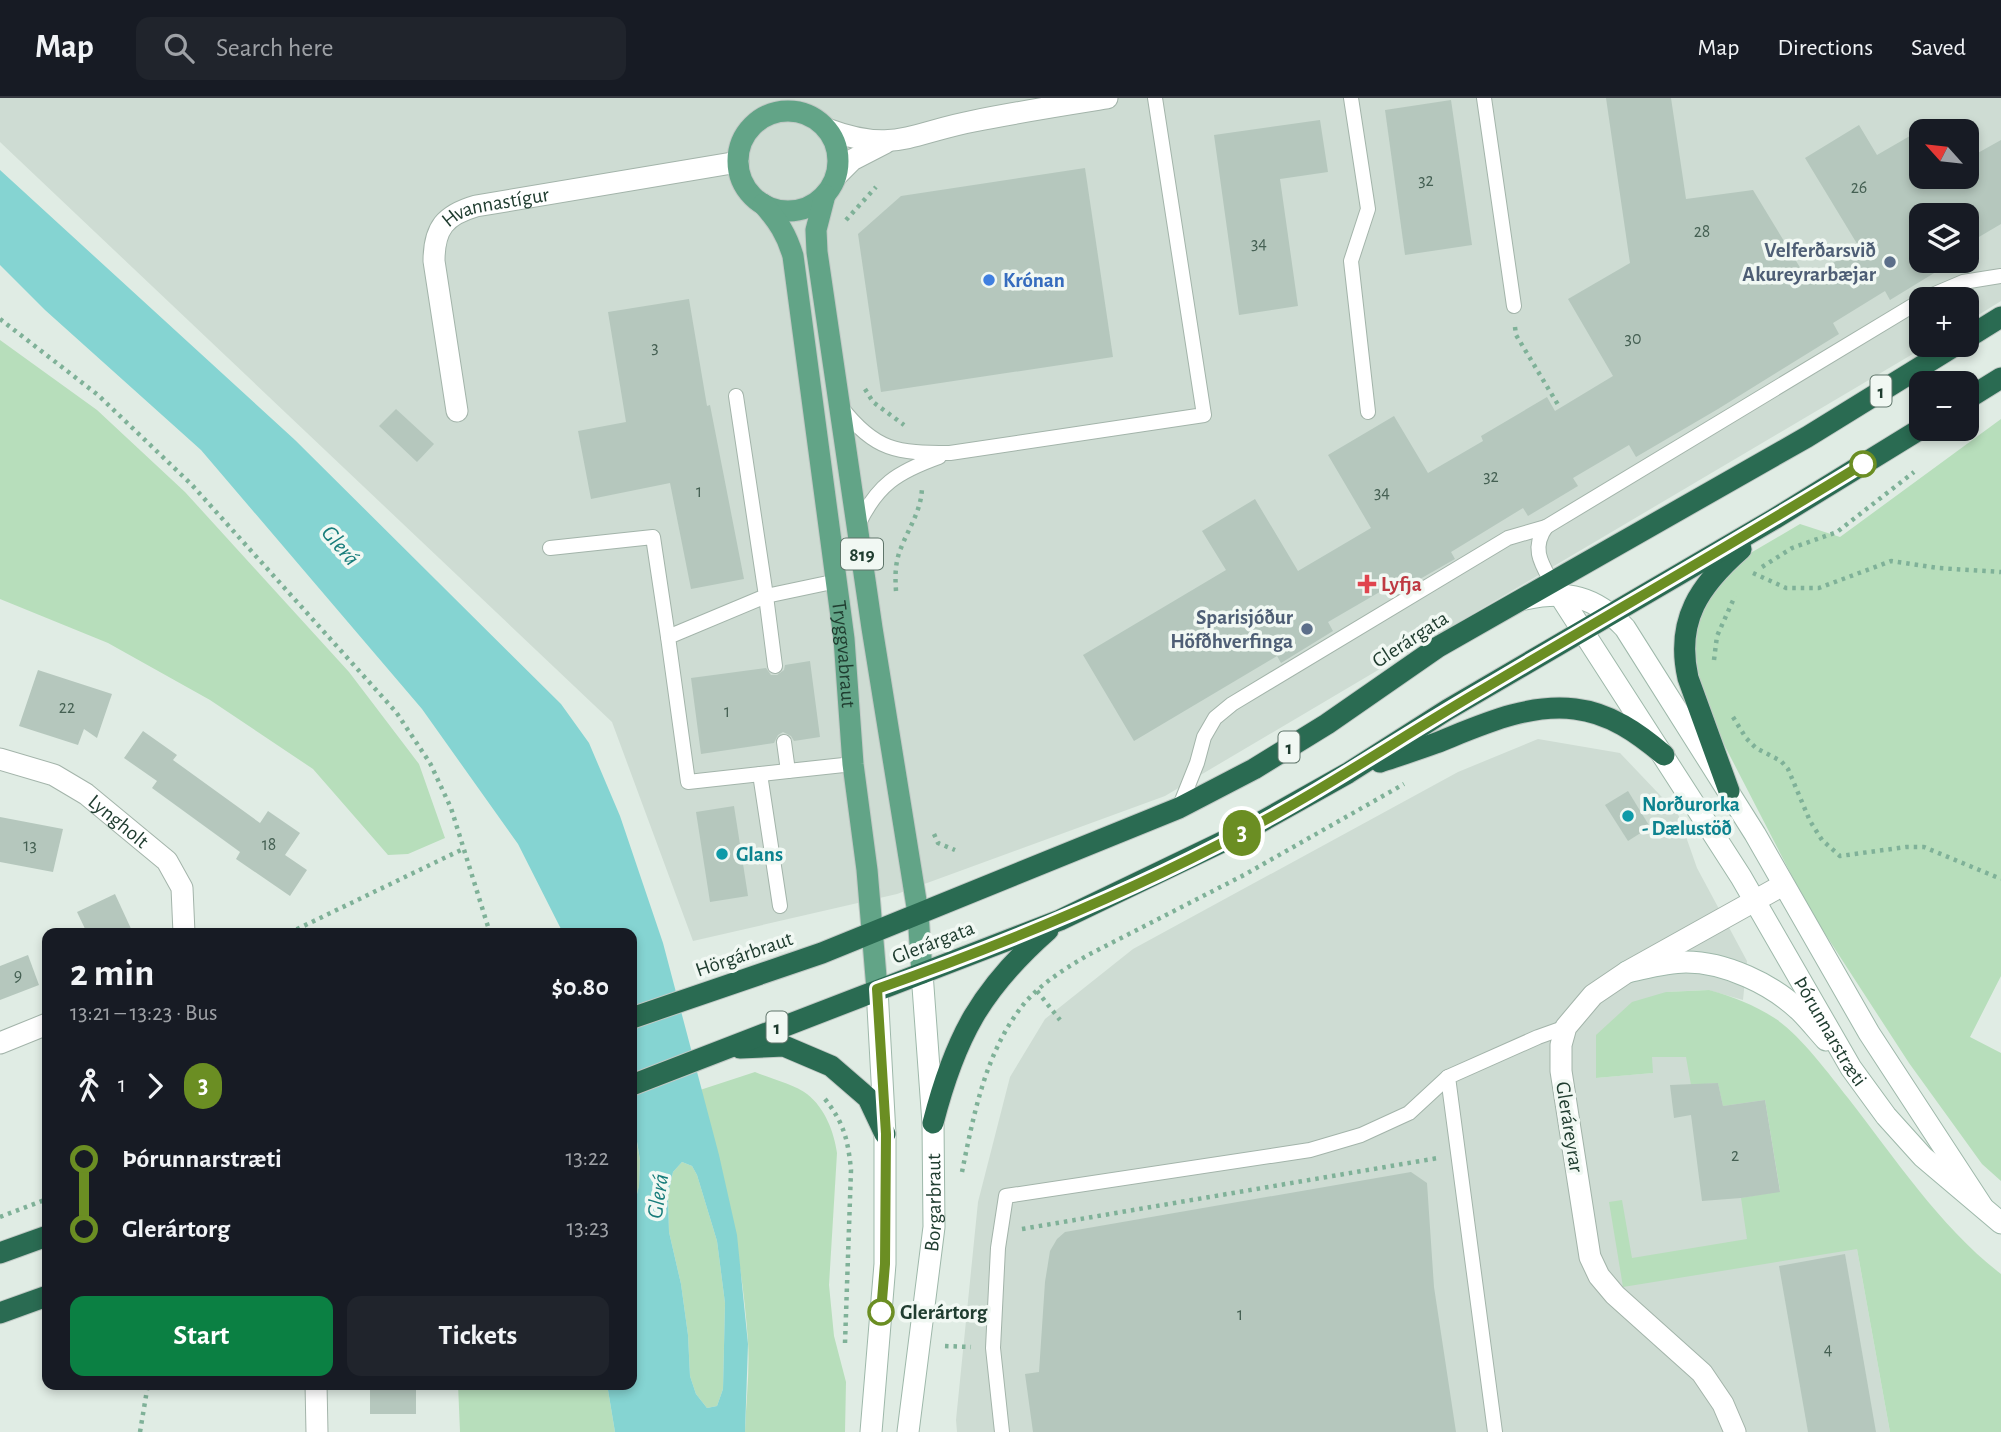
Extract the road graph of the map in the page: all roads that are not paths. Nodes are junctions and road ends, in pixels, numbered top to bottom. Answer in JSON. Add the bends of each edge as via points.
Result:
{"nodes":[{"id":1,"x":759,"y":98,"type":"edge"},
{"id":2,"x":1107,"y":98,"type":"edge"},
{"id":3,"x":1155,"y":98,"type":"edge"},
{"id":4,"x":1351,"y":98,"type":"edge"},
{"id":5,"x":1484,"y":98,"type":"edge"},
{"id":6,"x":1050,"y":103,"type":"edge"},
{"id":7,"x":802,"y":106,"type":"edge"},
{"id":8,"x":827,"y":129,"type":"junction"},
{"id":9,"x":749,"y":130,"type":"junction"},
{"id":10,"x":887,"y":142,"type":"junction"},
{"id":11,"x":738,"y":162,"type":"junction"},
{"id":12,"x":836,"y":176,"type":"junction"},
{"id":13,"x":825,"y":195,"type":"junction"},
{"id":14,"x":763,"y":204,"type":"junction"},
{"id":15,"x":2001,"y":276,"type":"edge"},
{"id":16,"x":1950,"y":287,"type":"edge"},
{"id":17,"x":1514,"y":306,"type":"road end"},
{"id":18,"x":1909,"y":308,"type":"edge"},
{"id":19,"x":2001,"y":317,"type":"edge"},
{"id":20,"x":1979,"y":331,"type":"edge"},
{"id":21,"x":1937,"y":357,"type":"edge"},
{"id":22,"x":2001,"y":378,"type":"edge"},
{"id":23,"x":1979,"y":392,"type":"edge"},
{"id":24,"x":736,"y":396,"type":"dead end"},
{"id":25,"x":840,"y":406,"type":"junction"},
{"id":26,"x":457,"y":411,"type":"dead end"},
{"id":27,"x":1368,"y":412,"type":"dead end"},
{"id":28,"x":1909,"y":436,"type":"edge"},
{"id":29,"x":950,"y":453,"type":"junction"},
{"id":30,"x":1774,"y":519,"type":"junction"},
{"id":31,"x":858,"y":526,"type":"junction"},
{"id":32,"x":1546,"y":527,"type":"junction"},
{"id":33,"x":550,"y":548,"type":"dead end"},
{"id":34,"x":837,"y":581,"type":"junction"},
{"id":35,"x":1556,"y":589,"type":"junction"},
{"id":36,"x":766,"y":596,"type":"junction"},
{"id":37,"x":1612,"y":614,"type":"junction"},
{"id":38,"x":1584,"y":630,"type":"junction"},
{"id":39,"x":668,"y":637,"type":"junction"},
{"id":40,"x":775,"y":666,"type":"dead end"},
{"id":41,"x":784,"y":742,"type":"dead end"},
{"id":42,"x":1664,"y":755,"type":"junction"},
{"id":43,"x":0,"y":759,"type":"edge"},
{"id":44,"x":853,"y":764,"type":"junction"},
{"id":45,"x":788,"y":771,"type":"junction"},
{"id":46,"x":1348,"y":773,"type":"junction"},
{"id":47,"x":760,"y":774,"type":"junction"},
{"id":48,"x":1729,"y":791,"type":"junction"},
{"id":49,"x":1179,"y":807,"type":"junction"},
{"id":50,"x":1783,"y":885,"type":"junction"},
{"id":51,"x":1755,"y":901,"type":"junction"},
{"id":52,"x":780,"y":906,"type":"dead end"},
{"id":53,"x":918,"y":914,"type":"junction"},
{"id":54,"x":1060,"y":920,"type":"junction"},
{"id":55,"x":184,"y":928,"type":"edge"},
{"id":56,"x":871,"y":934,"type":"junction"},
{"id":57,"x":1627,"y":972,"type":"junction"},
{"id":58,"x":922,"y":973,"type":"junction"},
{"id":59,"x":877,"y":989,"type":"junction"},
{"id":60,"x":637,"y":1016,"type":"edge"},
{"id":61,"x":42,"y":1026,"type":"edge"},
{"id":62,"x":1566,"y":1027,"type":"junction"},
{"id":63,"x":0,"y":1044,"type":"edge"},
{"id":64,"x":721,"y":1048,"type":"junction"},
{"id":65,"x":1851,"y":1068,"type":"junction"},
{"id":66,"x":1448,"y":1077,"type":"junction"},
{"id":67,"x":637,"y":1083,"type":"edge"},
{"id":68,"x":933,"y":1123,"type":"junction"},
{"id":69,"x":886,"y":1134,"type":"junction"},
{"id":70,"x":1982,"y":1206,"type":"junction"},
{"id":71,"x":2001,"y":1223,"type":"edge"},
{"id":72,"x":42,"y":1238,"type":"edge"},
{"id":73,"x":0,"y":1253,"type":"edge"},
{"id":74,"x":42,"y":1299,"type":"edge"},
{"id":75,"x":0,"y":1313,"type":"edge"},
{"id":76,"x":316,"y":1390,"type":"edge"},
{"id":77,"x":317,"y":1432,"type":"edge"},
{"id":78,"x":871,"y":1432,"type":"edge"},
{"id":79,"x":908,"y":1432,"type":"edge"},
{"id":80,"x":1002,"y":1432,"type":"edge"},
{"id":81,"x":1495,"y":1432,"type":"edge"},
{"id":82,"x":1735,"y":1432,"type":"edge"}],
"edges":[{"from":1,"to":9,"type":"main road"},
{"from":2,"to":6,"type":"street"},
{"from":3,"to":29,"type":"lane","via":[[1204,415]]},
{"from":4,"to":27,"type":"lane","via":[[1368,209],[1351,261]]},
{"from":5,"to":17,"type":"lane"},
{"from":6,"to":10,"type":"street"},
{"from":7,"to":8,"type":"main road"},
{"from":7,"to":9,"type":"main road","via":[[762,118]]},
{"from":8,"to":10,"type":"street","via":[[847,137]]},
{"from":8,"to":12,"type":"main road","via":[[838,151]]},
{"from":9,"to":11,"type":"main road"},
{"from":10,"to":12,"type":"street","via":[[852,160]]},
{"from":11,"to":14,"type":"main road","name":"Tryggvabraut","number":"819","via":[[741,178]]},
{"from":11,"to":26,"type":"street","name":"Hvannastígur","via":[[476,206],[458,211],[441,225],[434,242],[434,261]]},
{"from":12,"to":13,"type":"main road","name":"Tryggvabraut","number":"819"},
{"from":13,"to":14,"type":"main road","via":[[796,211]]},
{"from":13,"to":25,"type":"main road","name":"Tryggvabraut","number":"819","via":[[816,230],[817,252]]},
{"from":14,"to":34,"type":"main road","name":"Tryggvabraut","number":"819","via":[[788,238],[793,256]]},
{"from":15,"to":16,"type":"lane"},
{"from":18,"to":32,"type":"lane"},
{"from":19,"to":20,"type":"highway"},
{"from":21,"to":35,"type":"highway","name":"Glerárgata","number":"1"},
{"from":22,"to":23,"type":"highway"},
{"from":24,"to":36,"type":"lane"},
{"from":25,"to":29,"type":"lane","via":[[872,440],[916,453]]},
{"from":25,"to":31,"type":"main road","name":"Tryggvabraut","number":"819"},
{"from":28,"to":30,"type":"highway","name":"Glerárgata","number":"1"},
{"from":29,"to":31,"type":"lane","via":[[894,477],[867,505]]},
{"from":30,"to":37,"type":"highway","name":"Glerárgata","number":"1"},
{"from":30,"to":48,"type":"highway","via":[[1715,572],[1698,596],[1686,630],[1688,678]]},
{"from":31,"to":53,"type":"main road","name":"Tryggvabraut","number":"819"},
{"from":32,"to":35,"type":"lane","via":[[1538,558]]},
{"from":32,"to":49,"type":"lane","via":[[1508,538],[1232,704],[1215,718],[1204,737]]},
{"from":33,"to":39,"type":"lane","via":[[653,537]]},
{"from":34,"to":36,"type":"lane"},
{"from":34,"to":44,"type":"main road","name":"Tryggvabraut","number":"819"},
{"from":35,"to":37,"type":"street"},
{"from":35,"to":38,"type":"street","name":"Þórunnarstræti"},
{"from":35,"to":49,"type":"highway","name":"Glerárgata","number":"1","via":[[1525,599],[1438,647],[1306,737]]},
{"from":36,"to":39,"type":"lane"},
{"from":36,"to":40,"type":"lane"},
{"from":37,"to":38,"type":"highway","name":"Glerárgata","number":"1"},
{"from":37,"to":48,"type":"street","name":"Þórunnarstræti","via":[[1637,643]]},
{"from":38,"to":42,"type":"street","name":"Þórunnarstræti"},
{"from":38,"to":46,"type":"highway","name":"Glerárgata","number":"1"},
{"from":39,"to":47,"type":"lane","via":[[688,782]]},
{"from":41,"to":45,"type":"lane"},
{"from":42,"to":46,"type":"highway","via":[[1639,734],[1607,718],[1550,708],[1502,719]]},
{"from":42,"to":51,"type":"street","name":"Þórunnarstræti"},
{"from":43,"to":55,"type":"street","name":"Lyngholt","via":[[54,775],[86,794],[167,862],[182,888]]},
{"from":44,"to":45,"type":"lane"},
{"from":44,"to":56,"type":"main road","name":"Tryggvabraut","number":"819"},
{"from":45,"to":47,"type":"lane"},
{"from":46,"to":54,"type":"highway","name":"Glerárgata","number":"1","via":[[1243,832]]},
{"from":47,"to":52,"type":"lane"},
{"from":48,"to":50,"type":"street","name":"Þórunnarstræti"},
{"from":49,"to":53,"type":"highway","name":"Glerárgata","number":"1"},
{"from":50,"to":51,"type":"street"},
{"from":50,"to":70,"type":"street","name":"Þórunnarstræti","via":[[1869,1033]]},
{"from":51,"to":57,"type":"street"},
{"from":51,"to":65,"type":"street","name":"Þórunnarstræti"},
{"from":53,"to":56,"type":"highway","name":"Glerárgata","number":"1"},
{"from":53,"to":58,"type":"main road","name":"Tryggvabraut","number":"819"},
{"from":54,"to":58,"type":"highway","name":"Glerárgata","number":"1"},
{"from":54,"to":68,"type":"highway","via":[[992,985],[970,1020],[943,1083]]},
{"from":56,"to":59,"type":"main road","name":"Tryggvabraut","number":"819"},
{"from":56,"to":60,"type":"highway","name":"Hörgárbraut","number":"1"},
{"from":57,"to":62,"type":"street","via":[[1593,995]]},
{"from":57,"to":65,"type":"street","via":[[1687,962],[1733,971],[1798,1010]]},
{"from":58,"to":59,"type":"highway","name":"Glerárgata","number":"1"},
{"from":58,"to":68,"type":"street","name":"Borgarbraut"},
{"from":59,"to":64,"type":"highway","number":"1"},
{"from":59,"to":69,"type":"street","name":"Borgarbraut"},
{"from":61,"to":63,"type":"street"},
{"from":62,"to":66,"type":"lane"},
{"from":62,"to":82,"type":"street","name":"Gleráreyrar","via":[[1561,1070],[1590,1257],[1615,1296],[1702,1373]]},
{"from":64,"to":67,"type":"highway","number":"1"},
{"from":64,"to":69,"type":"highway","via":[[784,1046],[831,1066],[868,1098]]},
{"from":65,"to":70,"type":"street","name":"Þórunnarstræti","via":[[1923,1157]]},
{"from":66,"to":80,"type":"lane","via":[[1409,1113],[1361,1135],[1310,1150],[1006,1196],[993,1348]]},
{"from":66,"to":81,"type":"lane"},
{"from":68,"to":79,"type":"street","name":"Borgarbraut","via":[[934,1227]]},
{"from":69,"to":78,"type":"street","name":"Borgarbraut","via":[[885,1264]]},
{"from":70,"to":71,"type":"street","name":"Þórunnarstræti"},
{"from":72,"to":73,"type":"highway"},
{"from":74,"to":75,"type":"highway"},
{"from":76,"to":77,"type":"street"}]}
